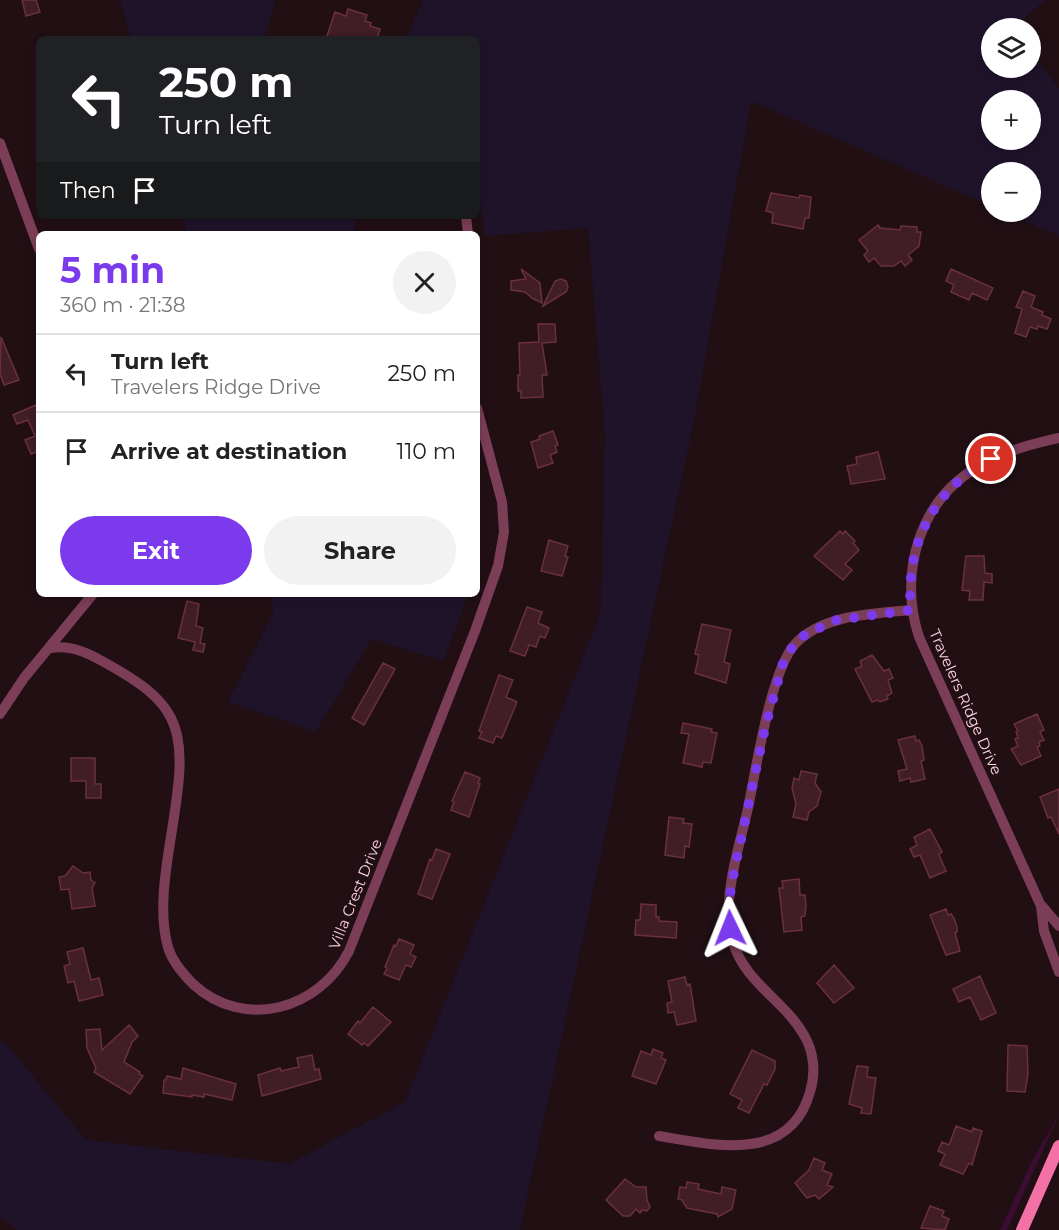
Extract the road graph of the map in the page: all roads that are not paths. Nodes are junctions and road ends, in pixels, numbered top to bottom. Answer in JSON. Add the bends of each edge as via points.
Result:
{"nodes":[{"id":1,"x":0,"y":143,"type":"edge"},
{"id":2,"x":36,"y":241,"type":"edge"},
{"id":3,"x":480,"y":419,"type":"edge"},
{"id":4,"x":1059,"y":438,"type":"edge"},
{"id":5,"x":91,"y":597,"type":"edge"},
{"id":6,"x":911,"y":610,"type":"junction"},
{"id":7,"x":51,"y":648,"type":"junction"},
{"id":8,"x":0,"y":714,"type":"edge"},
{"id":9,"x":1041,"y":906,"type":"junction"},
{"id":10,"x":1059,"y":926,"type":"edge"},
{"id":11,"x":1059,"y":972,"type":"edge"},
{"id":12,"x":659,"y":1136,"type":"dead end"},
{"id":13,"x":1059,"y":1146,"type":"edge"},
{"id":14,"x":1022,"y":1230,"type":"edge"}],
"edges":[{"from":1,"to":2,"type":"street"},
{"from":3,"to":7,"type":"street","name":"Villa Crest Drive","via":[[502,502],[504,532],[498,566],[349,951],[328,981],[297,1002],[266,1010],[234,1007],[205,993],[180,970],[168,947],[162,912],[179,763],[172,719],[153,695],[116,669],[71,647]]},
{"from":4,"to":6,"type":"street","name":"Travelers Ridge Drive","via":[[991,459],[948,490],[917,543]]},
{"from":5,"to":7,"type":"street"},
{"from":6,"to":9,"type":"street","name":"Travelers Ridge Drive","via":[[946,698]]},
{"from":6,"to":12,"type":"street","via":[[837,620],[806,634],[790,649],[776,686],[734,872],[728,907],[734,944],[746,969],[792,1017],[809,1045],[814,1068],[807,1103],[786,1130],[760,1143],[723,1146]]},
{"from":7,"to":8,"type":"street","via":[[24,678]]},
{"from":9,"to":10,"type":"street","name":"Travelers Ridge Drive"},
{"from":9,"to":11,"type":"street","name":"Travelers Ridge Drive","via":[[1044,931]]},
{"from":13,"to":14,"type":"main road"}]}
